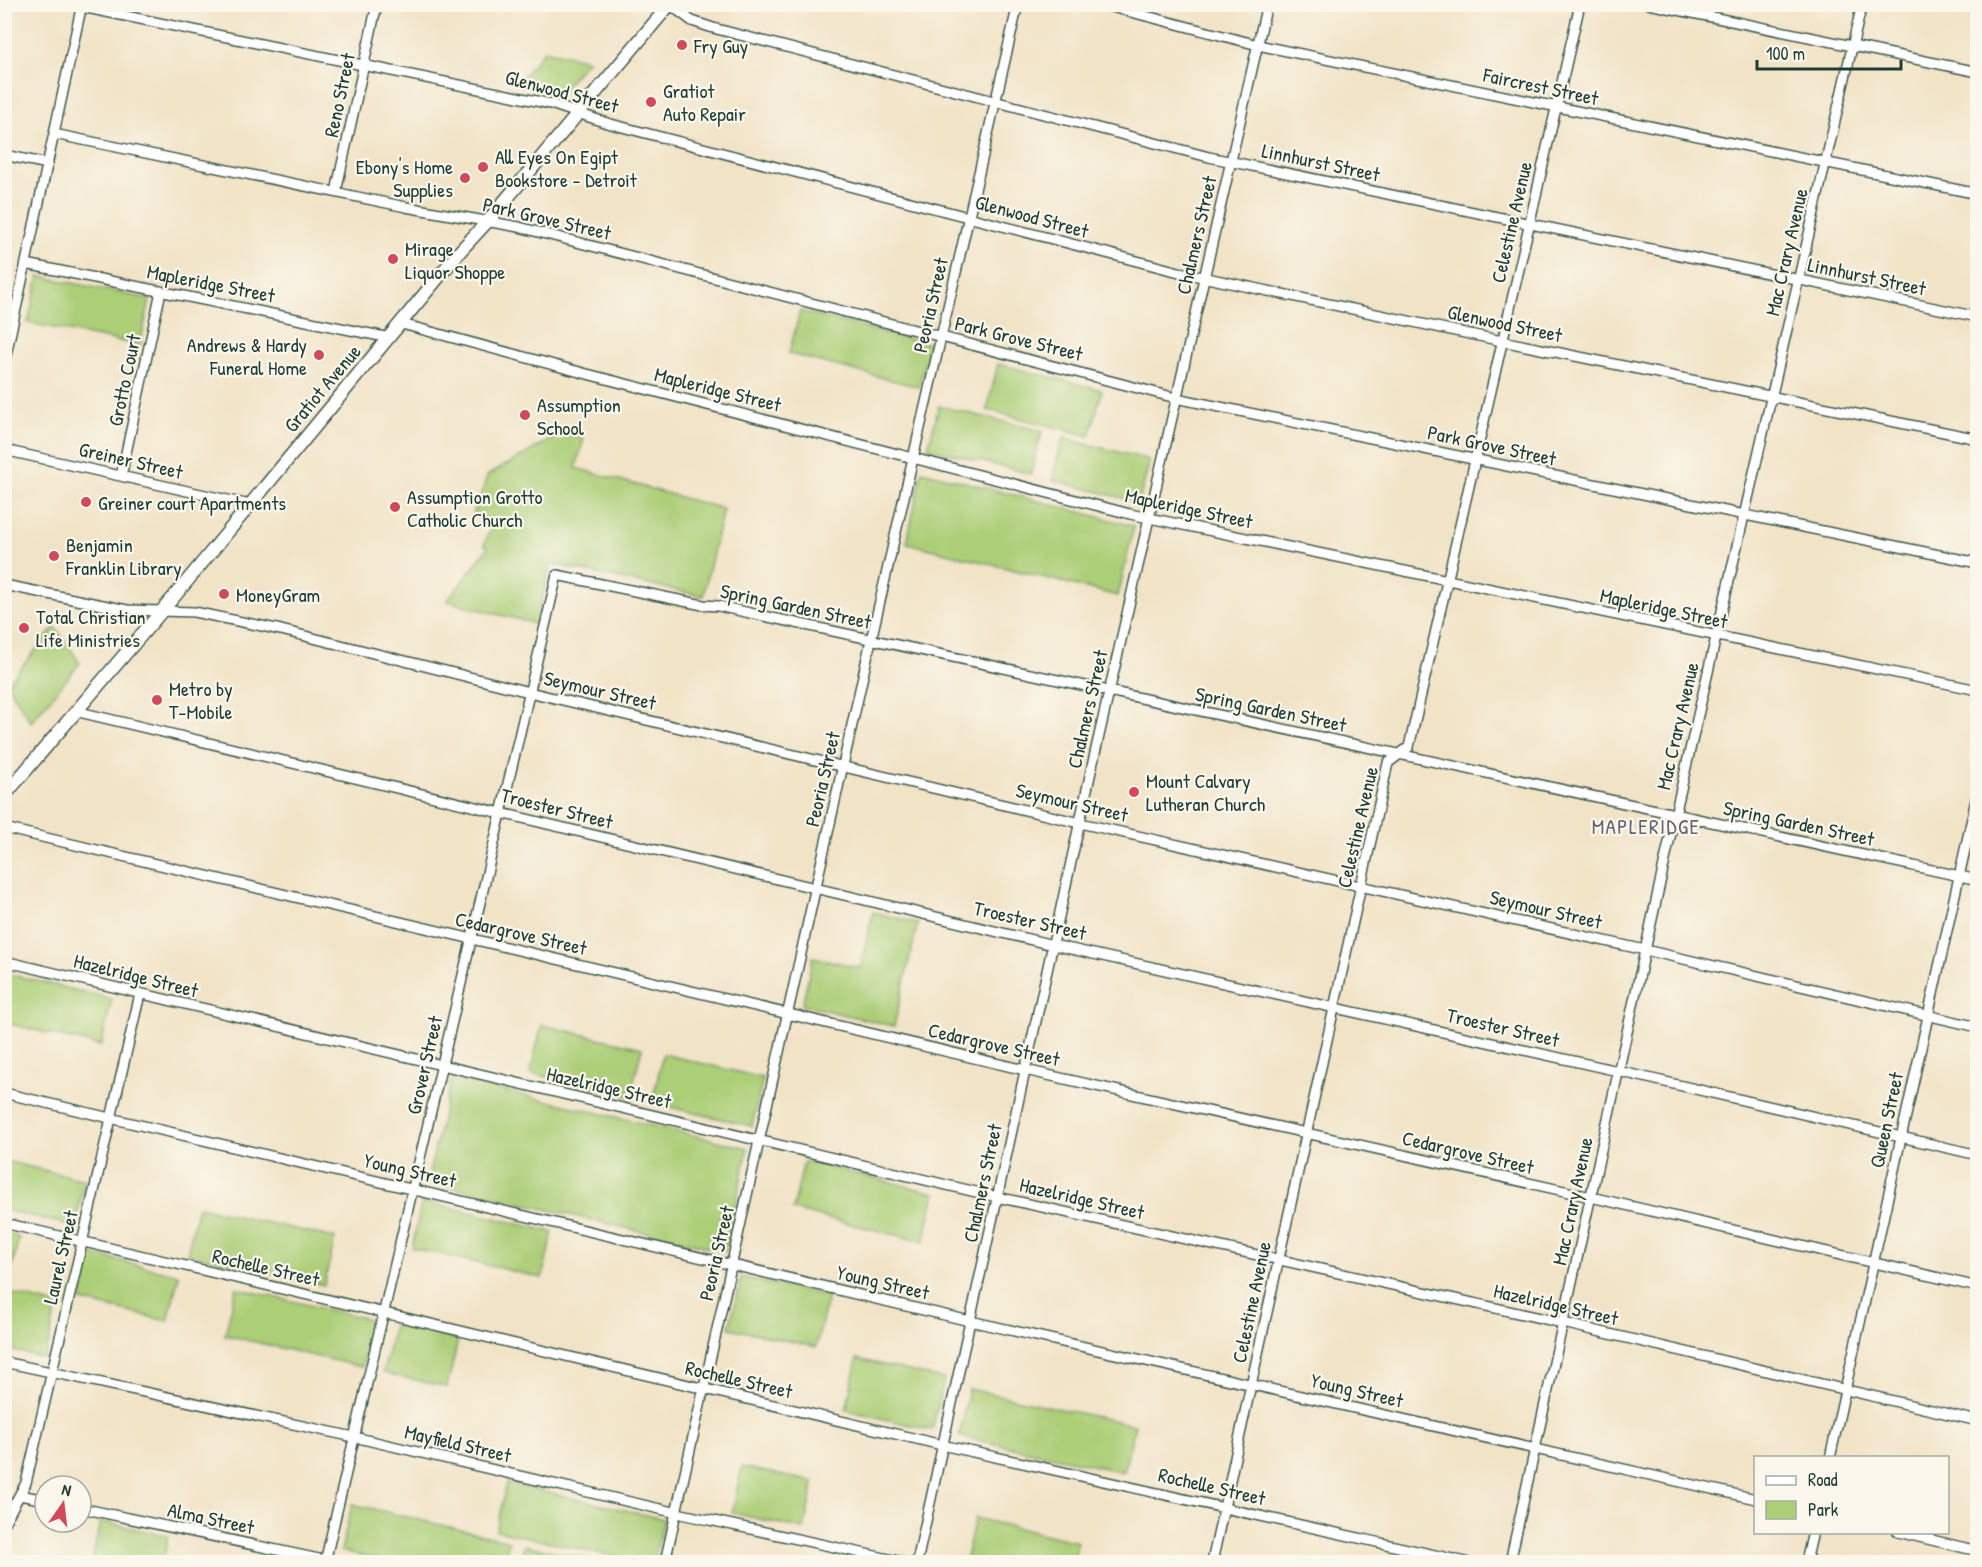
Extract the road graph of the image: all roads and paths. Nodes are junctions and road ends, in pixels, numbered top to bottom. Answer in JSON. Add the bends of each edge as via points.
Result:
{"nodes":[{"id":1,"x":377,"y":4,"type":"edge"},
{"id":2,"x":1017,"y":4,"type":"edge"},
{"id":3,"x":1100,"y":4,"type":"edge"},
{"id":4,"x":1267,"y":4,"type":"edge"},
{"id":5,"x":1580,"y":4,"type":"edge"},
{"id":6,"x":1649,"y":4,"type":"edge"},
{"id":7,"x":1862,"y":4,"type":"edge"},
{"id":8,"x":669,"y":5,"type":"edge"},
{"id":9,"x":82,"y":6,"type":"edge"},
{"id":10,"x":1258,"y":45,"type":"junction"},
{"id":11,"x":1852,"y":46,"type":"junction"},
{"id":12,"x":364,"y":66,"type":"junction"},
{"id":13,"x":1977,"y":72,"type":"edge"},
{"id":14,"x":995,"y":101,"type":"junction"},
{"id":15,"x":1556,"y":108,"type":"junction"},
{"id":16,"x":578,"y":114,"type":"junction"},
{"id":17,"x":54,"y":134,"type":"junction"},
{"id":18,"x":4,"y":154,"type":"edge"},
{"id":19,"x":1231,"y":161,"type":"junction"},
{"id":20,"x":1825,"y":163,"type":"junction"},
{"id":21,"x":48,"y":164,"type":"junction"},
{"id":22,"x":336,"y":192,"type":"junction"},
{"id":23,"x":1977,"y":194,"type":"edge"},
{"id":24,"x":968,"y":218,"type":"junction"},
{"id":25,"x":488,"y":222,"type":"junction"},
{"id":26,"x":1528,"y":224,"type":"junction"},
{"id":27,"x":26,"y":264,"type":"junction"},
{"id":28,"x":1204,"y":278,"type":"junction"},
{"id":29,"x":1798,"y":280,"type":"junction"},
{"id":30,"x":161,"y":291,"type":"junction"},
{"id":31,"x":1977,"y":316,"type":"edge"},
{"id":32,"x":402,"y":324,"type":"junction"},
{"id":33,"x":941,"y":337,"type":"junction"},
{"id":34,"x":390,"y":338,"type":"junction"},
{"id":35,"x":1502,"y":342,"type":"junction"},
{"id":36,"x":4,"y":364,"type":"edge"},
{"id":37,"x":1771,"y":397,"type":"junction"},
{"id":38,"x":1176,"y":398,"type":"junction"},
{"id":39,"x":1977,"y":439,"type":"edge"},
{"id":40,"x":4,"y":450,"type":"edge"},
{"id":41,"x":913,"y":458,"type":"junction"},
{"id":42,"x":1474,"y":460,"type":"junction"},
{"id":43,"x":121,"y":476,"type":"junction"},
{"id":44,"x":250,"y":505,"type":"junction"},
{"id":45,"x":1743,"y":515,"type":"junction"},
{"id":46,"x":1149,"y":518,"type":"junction"},
{"id":47,"x":1977,"y":563,"type":"edge"},
{"id":48,"x":557,"y":574,"type":"joint"},
{"id":49,"x":1446,"y":581,"type":"junction"},
{"id":50,"x":4,"y":585,"type":"edge"},
{"id":51,"x":160,"y":612,"type":"junction"},
{"id":52,"x":1715,"y":637,"type":"junction"},
{"id":53,"x":871,"y":640,"type":"junction"},
{"id":54,"x":1977,"y":690,"type":"edge"},
{"id":55,"x":529,"y":692,"type":"junction"},
{"id":56,"x":1109,"y":692,"type":"junction"},
{"id":57,"x":75,"y":711,"type":"junction"},
{"id":58,"x":1398,"y":755,"type":"junction"},
{"id":59,"x":843,"y":767,"type":"junction"},
{"id":60,"x":1977,"y":791,"type":"edge"},
{"id":61,"x":4,"y":796,"type":"edge"},
{"id":62,"x":501,"y":813,"type":"junction"},
{"id":63,"x":1675,"y":815,"type":"junction"},
{"id":64,"x":1080,"y":823,"type":"junction"},
{"id":65,"x":4,"y":828,"type":"edge"},
{"id":66,"x":1958,"y":876,"type":"junction"},
{"id":67,"x":1977,"y":880,"type":"edge"},
{"id":68,"x":1361,"y":886,"type":"junction"},
{"id":69,"x":816,"y":888,"type":"junction"},
{"id":70,"x":471,"y":940,"type":"junction"},
{"id":71,"x":1053,"y":945,"type":"junction"},
{"id":72,"x":1645,"y":950,"type":"junction"},
{"id":73,"x":4,"y":961,"type":"edge"},
{"id":74,"x":140,"y":994,"type":"junction"},
{"id":75,"x":1335,"y":1008,"type":"junction"},
{"id":76,"x":787,"y":1014,"type":"junction"},
{"id":77,"x":1927,"y":1016,"type":"junction"},
{"id":78,"x":1977,"y":1027,"type":"edge"},
{"id":79,"x":442,"y":1066,"type":"junction"},
{"id":80,"x":1025,"y":1070,"type":"junction"},
{"id":81,"x":1618,"y":1071,"type":"junction"},
{"id":82,"x":4,"y":1093,"type":"edge"},
{"id":83,"x":111,"y":1118,"type":"junction"},
{"id":84,"x":1306,"y":1134,"type":"junction"},
{"id":85,"x":1900,"y":1137,"type":"junction"},
{"id":86,"x":759,"y":1141,"type":"junction"},
{"id":87,"x":1977,"y":1155,"type":"edge"},
{"id":88,"x":413,"y":1190,"type":"junction"},
{"id":89,"x":997,"y":1197,"type":"junction"},
{"id":90,"x":1591,"y":1197,"type":"junction"},
{"id":91,"x":4,"y":1223,"type":"edge"},
{"id":92,"x":82,"y":1242,"type":"junction"},
{"id":93,"x":1279,"y":1260,"type":"junction"},
{"id":94,"x":1873,"y":1263,"type":"junction"},
{"id":95,"x":732,"y":1265,"type":"junction"},
{"id":96,"x":1977,"y":1287,"type":"edge"},
{"id":97,"x":384,"y":1313,"type":"junction"},
{"id":98,"x":970,"y":1321,"type":"junction"},
{"id":99,"x":1563,"y":1323,"type":"junction"},
{"id":100,"x":4,"y":1362,"type":"edge"},
{"id":101,"x":52,"y":1372,"type":"junction"},
{"id":102,"x":1252,"y":1385,"type":"junction"},
{"id":103,"x":704,"y":1389,"type":"junction"},
{"id":104,"x":1845,"y":1389,"type":"junction"},
{"id":105,"x":1977,"y":1420,"type":"edge"},
{"id":106,"x":354,"y":1437,"type":"junction"},
{"id":107,"x":942,"y":1445,"type":"junction"},
{"id":108,"x":1535,"y":1448,"type":"junction"},
{"id":109,"x":1830,"y":1456,"type":"edge"},
{"id":110,"x":20,"y":1495,"type":"junction"},
{"id":111,"x":33,"y":1498,"type":"edge"},
{"id":112,"x":1754,"y":1499,"type":"edge"},
{"id":113,"x":1225,"y":1508,"type":"junction"},
{"id":114,"x":93,"y":1511,"type":"edge"},
{"id":115,"x":676,"y":1513,"type":"junction"},
{"id":116,"x":4,"y":1523,"type":"edge"},
{"id":117,"x":1813,"y":1534,"type":"edge"},
{"id":118,"x":1902,"y":1534,"type":"edge"},
{"id":119,"x":1977,"y":1551,"type":"edge"},
{"id":120,"x":328,"y":1562,"type":"edge"},
{"id":121,"x":665,"y":1563,"type":"edge"},
{"id":122,"x":903,"y":1563,"type":"edge"},
{"id":123,"x":917,"y":1563,"type":"edge"},
{"id":124,"x":1212,"y":1563,"type":"edge"},
{"id":125,"x":1466,"y":1563,"type":"edge"},
{"id":126,"x":1510,"y":1563,"type":"edge"},
{"id":127,"x":1806,"y":1563,"type":"edge"}],
"edges":[{"from":1,"to":12,"type":"street","name":"Reno Street"},
{"from":2,"to":14,"type":"street","name":"Peoria Street"},
{"from":3,"to":10,"type":"street","name":"Faircrest Street"},
{"from":4,"to":10,"type":"street","name":"Chalmers Street"},
{"from":5,"to":15,"type":"street","name":"Celestine Avenue"},
{"from":6,"to":11,"type":"street"},
{"from":7,"to":11,"type":"street","name":"Mac Crary Avenue"},
{"from":8,"to":14,"type":"street","name":"Linnhurst Street","via":[[692,21],[713,28]]},
{"from":8,"to":16,"type":"main road","name":"Gratiot Avenue"},
{"from":9,"to":12,"type":"street","name":"Glenwood Street"},
{"from":9,"to":17,"type":"street"},
{"from":10,"to":15,"type":"street","name":"Faircrest Street"},
{"from":10,"to":19,"type":"street","name":"Chalmers Street"},
{"from":11,"to":13,"type":"street"},
{"from":11,"to":20,"type":"street","name":"Mac Crary Avenue"},
{"from":12,"to":16,"type":"street","name":"Glenwood Street","via":[[551,104]]},
{"from":12,"to":22,"type":"street","name":"Reno Street"},
{"from":14,"to":19,"type":"street","name":"Linnhurst Street"},
{"from":14,"to":24,"type":"street","name":"Peoria Street"},
{"from":15,"to":20,"type":"street","name":"Faircrest Street"},
{"from":15,"to":26,"type":"street","name":"Celestine Avenue"},
{"from":16,"to":24,"type":"street","name":"Glenwood Street"},
{"from":16,"to":25,"type":"main road","name":"Gratiot Avenue"},
{"from":17,"to":21,"type":"street"},
{"from":17,"to":22,"type":"street","name":"Park Grove Street"},
{"from":18,"to":21,"type":"street"},
{"from":19,"to":26,"type":"street","name":"Linnhurst Street"},
{"from":19,"to":28,"type":"street","name":"Chalmers Street"},
{"from":20,"to":23,"type":"street","name":"Faircrest Street"},
{"from":20,"to":29,"type":"street","name":"Mac Crary Avenue"},
{"from":21,"to":27,"type":"street"},
{"from":22,"to":25,"type":"street","name":"Park Grove Street"},
{"from":24,"to":28,"type":"street","name":"Glenwood Street"},
{"from":24,"to":33,"type":"street","name":"Peoria Street"},
{"from":25,"to":32,"type":"main road","name":"Gratiot Avenue"},
{"from":25,"to":33,"type":"street","name":"Park Grove Street","via":[[567,238]]},
{"from":26,"to":29,"type":"street","name":"Linnhurst Street"},
{"from":26,"to":35,"type":"street","name":"Celestine Avenue"},
{"from":27,"to":30,"type":"street","name":"Mapleridge Street"},
{"from":27,"to":36,"type":"street"},
{"from":28,"to":35,"type":"street","name":"Glenwood Street"},
{"from":28,"to":38,"type":"street","name":"Chalmers Street"},
{"from":29,"to":31,"type":"street","name":"Linnhurst Street"},
{"from":29,"to":37,"type":"street","name":"Mac Crary Avenue"},
{"from":30,"to":34,"type":"street","name":"Mapleridge Street"},
{"from":30,"to":43,"type":"street","name":"Grotto Court"},
{"from":32,"to":34,"type":"main road","name":"Gratiot Avenue"},
{"from":32,"to":41,"type":"street","name":"Mapleridge Street"},
{"from":33,"to":38,"type":"street","name":"Park Grove Street"},
{"from":33,"to":41,"type":"street","name":"Peoria Street"},
{"from":34,"to":44,"type":"main road","name":"Gratiot Avenue"},
{"from":35,"to":37,"type":"street","name":"Glenwood Street"},
{"from":35,"to":42,"type":"street","name":"Celestine Avenue"},
{"from":37,"to":39,"type":"street","name":"Glenwood Street"},
{"from":37,"to":45,"type":"street","name":"Mac Crary Avenue"},
{"from":38,"to":42,"type":"street","name":"Park Grove Street"},
{"from":38,"to":46,"type":"street","name":"Chalmers Street"},
{"from":40,"to":43,"type":"street","name":"Greiner Street"},
{"from":41,"to":46,"type":"street","name":"Mapleridge Street"},
{"from":41,"to":53,"type":"street","name":"Peoria Street"},
{"from":42,"to":45,"type":"street","name":"Park Grove Street"},
{"from":42,"to":49,"type":"street","name":"Celestine Avenue"},
{"from":43,"to":44,"type":"street","name":"Greiner Street"},
{"from":44,"to":51,"type":"main road","name":"Gratiot Avenue"},
{"from":45,"to":47,"type":"street","name":"Park Grove Street"},
{"from":45,"to":52,"type":"street","name":"Mac Crary Avenue"},
{"from":46,"to":49,"type":"street","name":"Mapleridge Street"},
{"from":46,"to":56,"type":"street","name":"Chalmers Street"},
{"from":48,"to":53,"type":"street","name":"Spring Garden Street"},
{"from":48,"to":55,"type":"street","name":"Grover Street"},
{"from":49,"to":52,"type":"street","name":"Mapleridge Street"},
{"from":49,"to":58,"type":"street","name":"Celestine Avenue","via":[[1409,747]]},
{"from":50,"to":51,"type":"street","name":"Seymour Street","via":[[127,610]]},
{"from":51,"to":55,"type":"street","name":"Seymour Street","via":[[194,612],[281,630]]},
{"from":51,"to":57,"type":"main road","name":"Gratiot Avenue"},
{"from":52,"to":54,"type":"street","name":"Mapleridge Street"},
{"from":52,"to":63,"type":"street","name":"Mac Crary Avenue"},
{"from":53,"to":56,"type":"street","name":"Spring Garden Street"},
{"from":53,"to":59,"type":"street","name":"Peoria Street"},
{"from":55,"to":59,"type":"street","name":"Seymour Street"},
{"from":55,"to":62,"type":"street","name":"Grover Street"},
{"from":56,"to":58,"type":"street","name":"Spring Garden Street"},
{"from":56,"to":64,"type":"street","name":"Chalmers Street"},
{"from":57,"to":61,"type":"main road","name":"Gratiot Avenue"},
{"from":57,"to":62,"type":"street","name":"Troester Street"},
{"from":58,"to":63,"type":"street","name":"Spring Garden Street"},
{"from":58,"to":68,"type":"street","name":"Celestine Avenue","via":[[1388,763]]},
{"from":59,"to":64,"type":"street","name":"Seymour Street"},
{"from":59,"to":69,"type":"street","name":"Peoria Street"},
{"from":60,"to":66,"type":"street","name":"Queen Street"},
{"from":62,"to":69,"type":"street","name":"Troester Street"},
{"from":62,"to":70,"type":"street","name":"Grover Street"},
{"from":63,"to":66,"type":"street","name":"Spring Garden Street"},
{"from":63,"to":72,"type":"street","name":"Mac Crary Avenue"},
{"from":64,"to":68,"type":"street","name":"Seymour Street"},
{"from":64,"to":71,"type":"street","name":"Chalmers Street"},
{"from":65,"to":70,"type":"street","name":"Cedargrove Street"},
{"from":66,"to":67,"type":"street","name":"Spring Garden Street"},
{"from":66,"to":77,"type":"street","name":"Queen Street"},
{"from":68,"to":72,"type":"street","name":"Seymour Street"},
{"from":68,"to":75,"type":"street","name":"Celestine Avenue"},
{"from":69,"to":71,"type":"street","name":"Troester Street"},
{"from":69,"to":76,"type":"street","name":"Peoria Street"},
{"from":70,"to":76,"type":"street","name":"Cedargrove Street"},
{"from":70,"to":79,"type":"street","name":"Grover Street"},
{"from":71,"to":75,"type":"street","name":"Troester Street"},
{"from":71,"to":80,"type":"street","name":"Chalmers Street"},
{"from":72,"to":77,"type":"street","name":"Seymour Street"},
{"from":72,"to":81,"type":"street","name":"Mac Crary Avenue"},
{"from":73,"to":74,"type":"street","name":"Hazelridge Street"},
{"from":74,"to":79,"type":"street","name":"Hazelridge Street"},
{"from":74,"to":83,"type":"street","name":"Laurel Street"},
{"from":75,"to":81,"type":"street","name":"Troester Street"},
{"from":75,"to":84,"type":"street","name":"Celestine Avenue"},
{"from":76,"to":80,"type":"street","name":"Cedargrove Street"},
{"from":76,"to":86,"type":"street","name":"Peoria Street"},
{"from":77,"to":78,"type":"street","name":"Seymour Street"},
{"from":77,"to":85,"type":"street","name":"Queen Street"},
{"from":79,"to":86,"type":"street","name":"Hazelridge Street"},
{"from":79,"to":88,"type":"street","name":"Grover Street"},
{"from":80,"to":84,"type":"street","name":"Cedargrove Street"},
{"from":80,"to":89,"type":"street","name":"Chalmers Street"},
{"from":81,"to":85,"type":"street","name":"Troester Street"},
{"from":81,"to":90,"type":"street","name":"Mac Crary Avenue"},
{"from":82,"to":83,"type":"street","name":"Young Street"},
{"from":83,"to":88,"type":"street","name":"Young Street"},
{"from":83,"to":92,"type":"street","name":"Laurel Street"},
{"from":84,"to":90,"type":"street","name":"Cedargrove Street"},
{"from":84,"to":93,"type":"street","name":"Celestine Avenue"},
{"from":85,"to":87,"type":"street","name":"Troester Street"},
{"from":85,"to":94,"type":"street","name":"Queen Street"},
{"from":86,"to":89,"type":"street","name":"Hazelridge Street"},
{"from":86,"to":95,"type":"street","name":"Peoria Street"},
{"from":88,"to":95,"type":"street","name":"Young Street"},
{"from":88,"to":97,"type":"street","name":"Grover Street"},
{"from":89,"to":93,"type":"street","name":"Hazelridge Street"},
{"from":89,"to":98,"type":"street","name":"Chalmers Street"},
{"from":90,"to":94,"type":"street","name":"Cedargrove Street"},
{"from":90,"to":99,"type":"street","name":"Mac Crary Avenue"},
{"from":91,"to":92,"type":"street","name":"Rochelle Street"},
{"from":92,"to":97,"type":"street","name":"Rochelle Street"},
{"from":92,"to":101,"type":"street","name":"Laurel Street"},
{"from":93,"to":99,"type":"street","name":"Hazelridge Street"},
{"from":93,"to":102,"type":"street","name":"Celestine Avenue"},
{"from":94,"to":96,"type":"street","name":"Cedargrove Street"},
{"from":94,"to":104,"type":"street","name":"Queen Street"},
{"from":95,"to":98,"type":"street","name":"Young Street"},
{"from":95,"to":103,"type":"street","name":"Peoria Street"},
{"from":97,"to":103,"type":"street","name":"Rochelle Street"},
{"from":97,"to":106,"type":"street","name":"Grover Street"},
{"from":98,"to":102,"type":"street","name":"Young Street"},
{"from":98,"to":107,"type":"street","name":"Chalmers Street"},
{"from":99,"to":104,"type":"street","name":"Hazelridge Street"},
{"from":99,"to":108,"type":"street","name":"Mac Crary Avenue"},
{"from":100,"to":101,"type":"street","name":"Mayfield Street"},
{"from":101,"to":106,"type":"street","name":"Mayfield Street"},
{"from":101,"to":110,"type":"street","name":"Laurel Street"},
{"from":102,"to":108,"type":"street","name":"Young Street"},
{"from":102,"to":113,"type":"street","name":"Celestine Avenue"},
{"from":103,"to":107,"type":"street","name":"Rochelle Street"},
{"from":103,"to":115,"type":"street","name":"Peoria Street"},
{"from":104,"to":105,"type":"street","name":"Hazelridge Street"},
{"from":104,"to":109,"type":"street","name":"Queen Street"},
{"from":106,"to":115,"type":"street","name":"Mayfield Street"},
{"from":106,"to":120,"type":"street","name":"Grover Street"},
{"from":107,"to":113,"type":"street","name":"Rochelle Street"},
{"from":107,"to":123,"type":"street","name":"Chalmers Street"},
{"from":108,"to":112,"type":"street","name":"Young Street"},
{"from":108,"to":126,"type":"street","name":"Mac Crary Avenue"},
{"from":110,"to":111,"type":"street"},
{"from":110,"to":116,"type":"street","name":"Laurel Street"},
{"from":113,"to":124,"type":"street","name":"Celestine Avenue"},
{"from":113,"to":125,"type":"street","name":"Rochelle Street"},
{"from":114,"to":120,"type":"street","name":"Alma Street"},
{"from":115,"to":121,"type":"street","name":"Peoria Street"},
{"from":115,"to":122,"type":"street","name":"Mayfield Street"},
{"from":117,"to":127,"type":"street"},
{"from":118,"to":119,"type":"street"}]}
